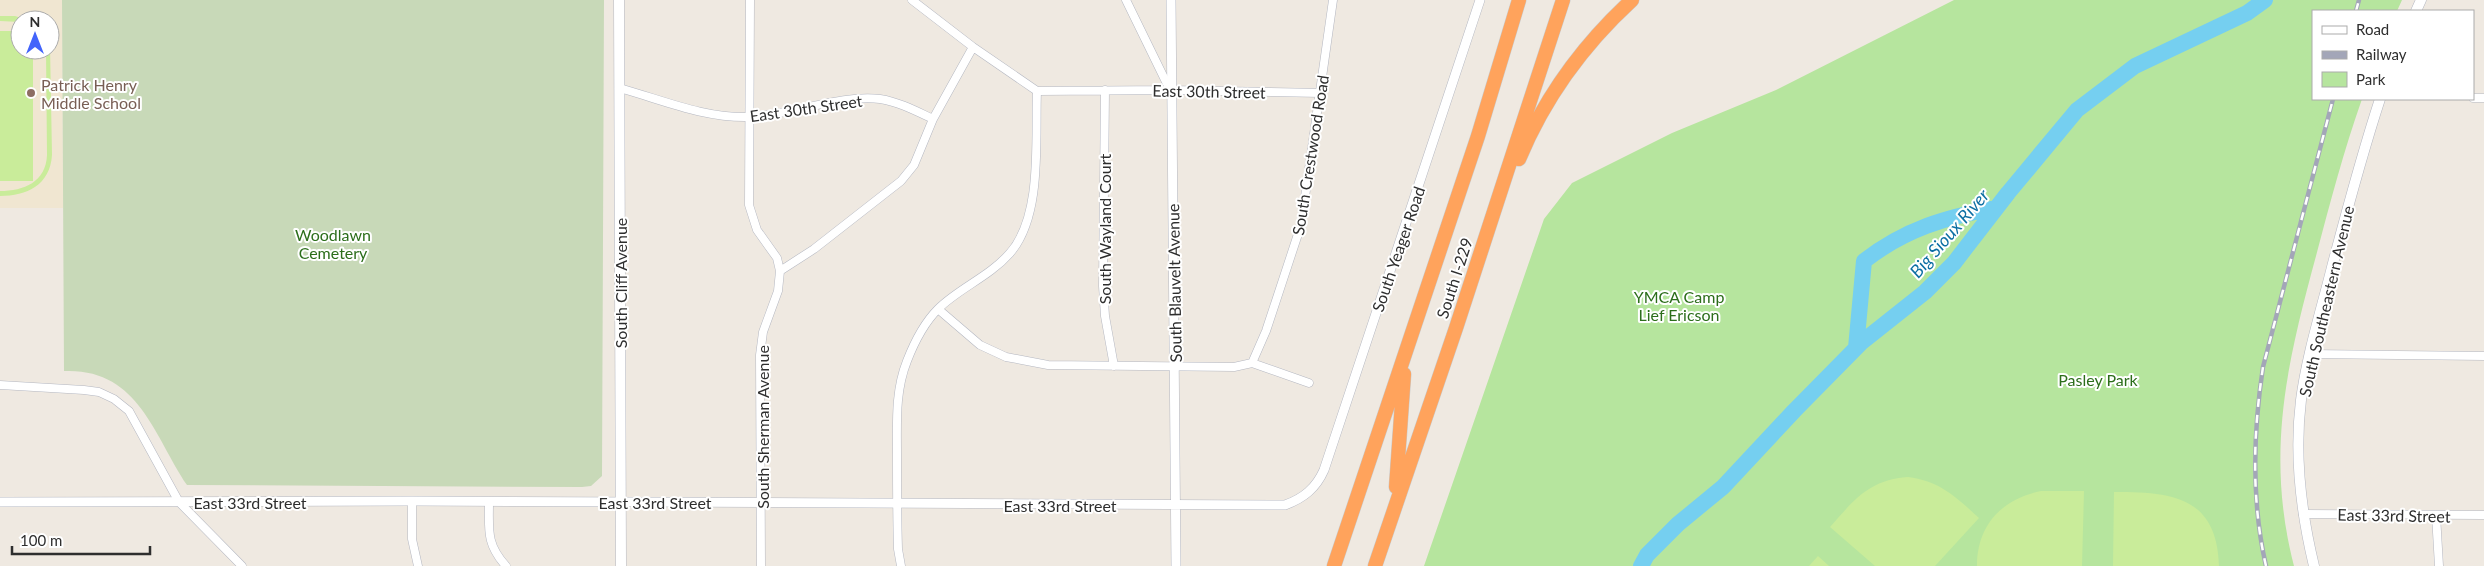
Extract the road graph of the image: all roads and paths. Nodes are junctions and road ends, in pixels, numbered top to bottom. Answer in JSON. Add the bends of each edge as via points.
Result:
{"nodes":[{"id":1,"x":619,"y":0,"type":"edge"},
{"id":2,"x":750,"y":0,"type":"edge"},
{"id":3,"x":912,"y":0,"type":"edge"},
{"id":4,"x":1126,"y":0,"type":"edge"},
{"id":5,"x":1171,"y":0,"type":"edge"},
{"id":6,"x":1333,"y":0,"type":"edge"},
{"id":7,"x":1480,"y":0,"type":"edge"},
{"id":8,"x":1519,"y":0,"type":"edge"},
{"id":9,"x":1563,"y":0,"type":"edge"},
{"id":10,"x":1632,"y":0,"type":"edge"},
{"id":11,"x":973,"y":47,"type":"junction"},
{"id":12,"x":619,"y":88,"type":"junction"},
{"id":13,"x":1105,"y":90,"type":"junction"},
{"id":14,"x":1170,"y":90,"type":"junction"},
{"id":15,"x":1036,"y":91,"type":"junction"},
{"id":16,"x":1321,"y":93,"type":"junction"},
{"id":17,"x":2380,"y":100,"type":"edge"},
{"id":18,"x":750,"y":117,"type":"junction"},
{"id":19,"x":933,"y":119,"type":"junction"},
{"id":20,"x":1480,"y":252,"type":"junction"},
{"id":21,"x":780,"y":271,"type":"junction"},
{"id":22,"x":938,"y":309,"type":"junction"},
{"id":23,"x":1406,"y":353,"type":"junction"},
{"id":24,"x":2310,"y":354,"type":"junction"},
{"id":25,"x":2484,"y":356,"type":"edge"},
{"id":26,"x":1252,"y":363,"type":"junction"},
{"id":27,"x":1114,"y":366,"type":"junction"},
{"id":28,"x":1175,"y":366,"type":"junction"},
{"id":29,"x":1310,"y":383,"type":"dead end"},
{"id":30,"x":0,"y":385,"type":"edge"},
{"id":31,"x":1307,"y":494,"type":"joint"},
{"id":32,"x":412,"y":501,"type":"junction"},
{"id":33,"x":0,"y":502,"type":"edge"},
{"id":34,"x":179,"y":502,"type":"junction"},
{"id":35,"x":489,"y":502,"type":"junction"},
{"id":36,"x":620,"y":502,"type":"junction"},
{"id":37,"x":762,"y":502,"type":"junction"},
{"id":38,"x":897,"y":503,"type":"junction"},
{"id":39,"x":1175,"y":506,"type":"junction"},
{"id":40,"x":1394,"y":508,"type":"junction"},
{"id":41,"x":2303,"y":514,"type":"junction"},
{"id":42,"x":2436,"y":515,"type":"junction"},
{"id":43,"x":2484,"y":516,"type":"edge"},
{"id":44,"x":242,"y":566,"type":"edge"},
{"id":45,"x":418,"y":566,"type":"edge"},
{"id":46,"x":506,"y":566,"type":"edge"},
{"id":47,"x":621,"y":566,"type":"edge"},
{"id":48,"x":761,"y":566,"type":"edge"},
{"id":49,"x":901,"y":566,"type":"edge"},
{"id":50,"x":1176,"y":566,"type":"edge"},
{"id":51,"x":1334,"y":566,"type":"edge"},
{"id":52,"x":1375,"y":566,"type":"edge"},
{"id":53,"x":2314,"y":566,"type":"edge"},
{"id":54,"x":2439,"y":566,"type":"edge"}],
"edges":[{"from":1,"to":12,"type":"main road","name":"South Cliff Avenue"},
{"from":2,"to":18,"type":"street"},
{"from":3,"to":11,"type":"street"},
{"from":4,"to":14,"type":"street"},
{"from":5,"to":14,"type":"street","name":"South Blauvelt Avenue"},
{"from":6,"to":16,"type":"street","name":"South Crestwood Road"},
{"from":7,"to":31,"type":"street","name":"South Yeager Road","via":[[1324,470]]},
{"from":8,"to":23,"type":"highway","name":"South I-229"},
{"from":9,"to":20,"type":"highway","name":"South I-229"},
{"from":10,"to":20,"type":"highway","via":[[1581,55],[1548,102],[1523,149]]},
{"from":11,"to":15,"type":"street"},
{"from":11,"to":19,"type":"street"},
{"from":12,"to":18,"type":"street","name":"East 30th Street","via":[[698,112]]},
{"from":12,"to":36,"type":"main road","name":"South Cliff Avenue"},
{"from":13,"to":14,"type":"street","name":"East 30th Street"},
{"from":13,"to":15,"type":"street","name":"East 30th Street"},
{"from":13,"to":27,"type":"street","name":"South Wayland Court","via":[[1102,286]]},
{"from":14,"to":16,"type":"street","name":"East 30th Street"},
{"from":14,"to":28,"type":"street","name":"South Blauvelt Avenue"},
{"from":15,"to":22,"type":"street","via":[[1033,191],[1021,234],[1011,252],[989,273]]},
{"from":16,"to":26,"type":"street","name":"South Crestwood Road","via":[[1301,225]]},
{"from":17,"to":24,"type":"main road","name":"South Southeastern Avenue","via":[[2358,167]]},
{"from":18,"to":19,"type":"street","name":"East 30th Street","via":[[878,99],[902,104]]},
{"from":18,"to":21,"type":"street","via":[[749,205],[757,230],[777,258]]},
{"from":19,"to":21,"type":"street","via":[[914,165],[901,181],[814,250]]},
{"from":20,"to":40,"type":"highway","name":"South I-229"},
{"from":21,"to":37,"type":"street","name":"South Sherman Avenue","via":[[778,292],[763,332],[760,355]]},
{"from":22,"to":27,"type":"street","via":[[980,345],[1006,356],[1048,365]]},
{"from":22,"to":38,"type":"street","via":[[906,361],[897,397]]},
{"from":23,"to":40,"type":"highway"},
{"from":23,"to":51,"type":"highway","name":"South I-229"},
{"from":24,"to":25,"type":"street"},
{"from":24,"to":41,"type":"main road","name":"South Southeastern Avenue","via":[[2299,425]]},
{"from":26,"to":28,"type":"street","via":[[1234,367]]},
{"from":26,"to":29,"type":"street"},
{"from":27,"to":28,"type":"street"},
{"from":28,"to":39,"type":"street","name":"South Blauvelt Avenue"},
{"from":30,"to":34,"type":"street","via":[[84,390],[114,399],[129,411]]},
{"from":31,"to":39,"type":"street","name":"East 33rd Street","via":[[1278,507]]},
{"from":32,"to":34,"type":"street","name":"East 33rd Street"},
{"from":32,"to":35,"type":"street","name":"East 33rd Street"},
{"from":32,"to":45,"type":"street","via":[[412,539]]},
{"from":33,"to":34,"type":"street","name":"East 33rd Street"},
{"from":34,"to":44,"type":"street"},
{"from":35,"to":36,"type":"street","name":"East 33rd Street"},
{"from":35,"to":46,"type":"street","via":[[490,544]]},
{"from":36,"to":37,"type":"street","name":"East 33rd Street"},
{"from":36,"to":47,"type":"main road","name":"South Cliff Avenue"},
{"from":37,"to":38,"type":"street","name":"East 33rd Street"},
{"from":37,"to":48,"type":"street","name":"South Sherman Avenue"},
{"from":38,"to":39,"type":"street","name":"East 33rd Street"},
{"from":38,"to":49,"type":"street"},
{"from":39,"to":50,"type":"street","name":"South Blauvelt Avenue"},
{"from":40,"to":52,"type":"highway","name":"South I-229"},
{"from":41,"to":42,"type":"street","name":"East 33rd Street"},
{"from":41,"to":53,"type":"main road","name":"South Southeastern Avenue"},
{"from":42,"to":43,"type":"street","name":"East 33rd Street"},
{"from":42,"to":54,"type":"street"}]}
